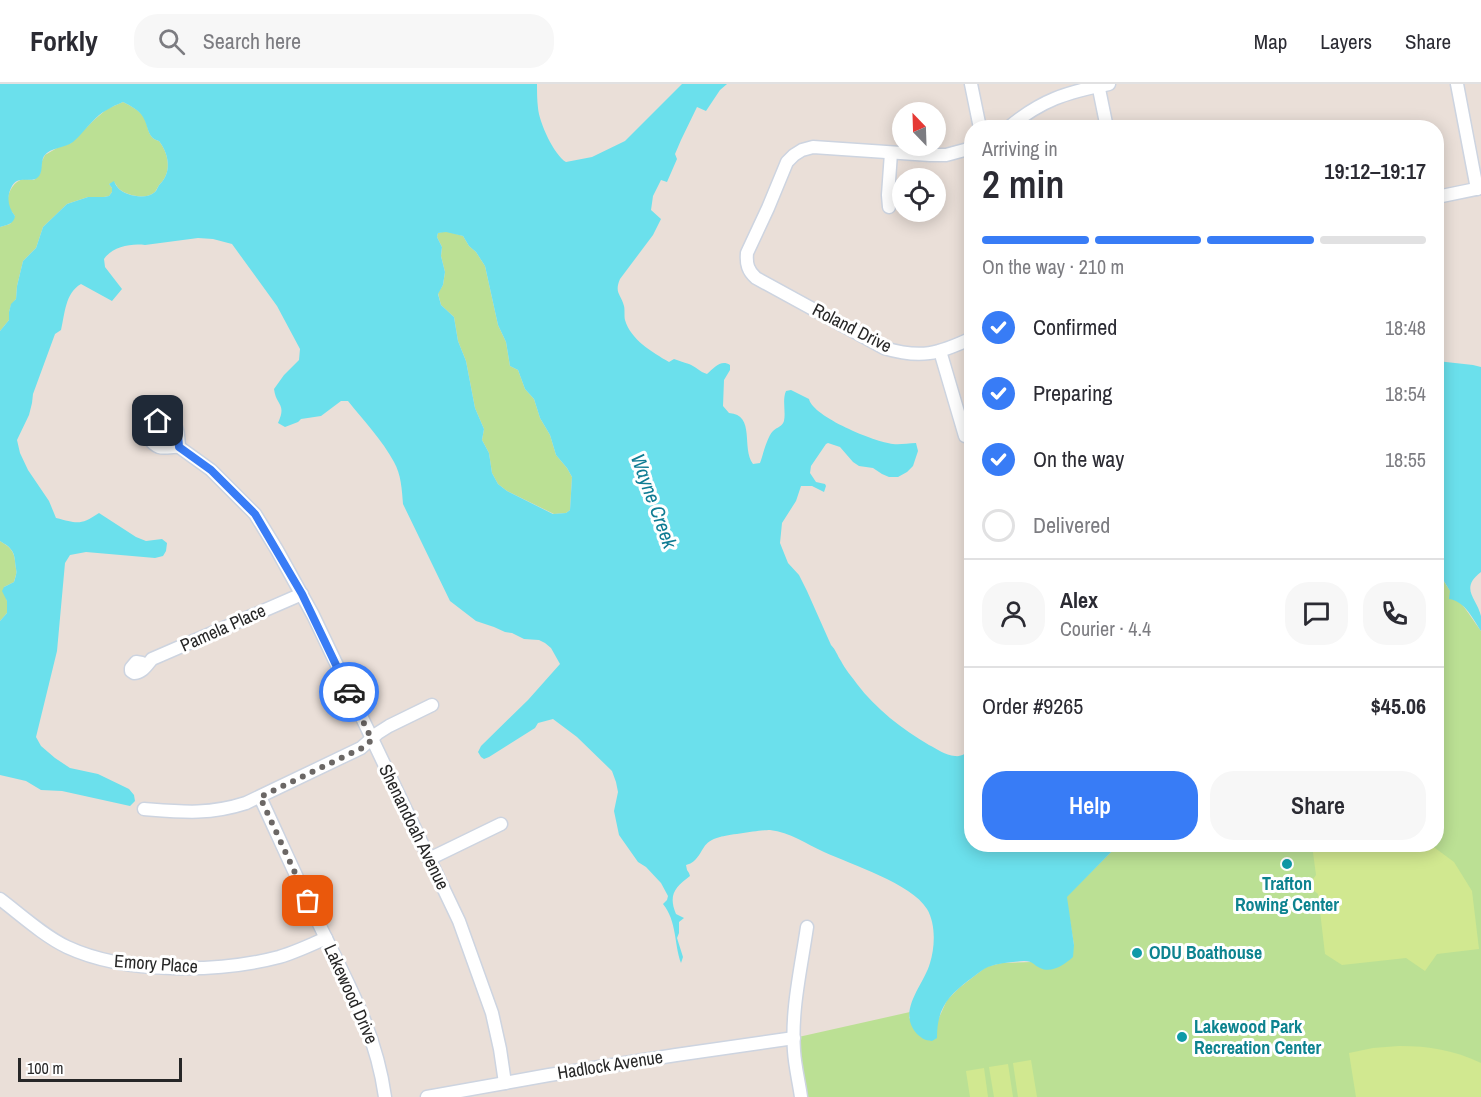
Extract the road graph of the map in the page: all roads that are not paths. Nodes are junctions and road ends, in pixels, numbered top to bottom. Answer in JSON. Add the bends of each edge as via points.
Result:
{"nodes":[{"id":1,"x":971,"y":84,"type":"edge"},
{"id":2,"x":1457,"y":84,"type":"edge"},
{"id":3,"x":1102,"y":85,"type":"edge"},
{"id":4,"x":978,"y":120,"type":"edge"},
{"id":5,"x":1018,"y":120,"type":"edge"},
{"id":6,"x":1106,"y":120,"type":"edge"},
{"id":7,"x":964,"y":150,"type":"edge"},
{"id":8,"x":891,"y":153,"type":"junction"},
{"id":9,"x":1479,"y":189,"type":"edge"},
{"id":10,"x":1444,"y":196,"type":"edge"},
{"id":11,"x":890,"y":207,"type":"dead end"},
{"id":12,"x":964,"y":341,"type":"edge"},
{"id":13,"x":939,"y":351,"type":"junction"},
{"id":14,"x":964,"y":433,"type":"edge"},
{"id":15,"x":179,"y":447,"type":"dead end"},
{"id":16,"x":302,"y":594,"type":"junction"},
{"id":17,"x":147,"y":665,"type":"dead end"},
{"id":18,"x":432,"y":705,"type":"dead end"},
{"id":19,"x":372,"y":740,"type":"junction"},
{"id":20,"x":260,"y":797,"type":"junction"},
{"id":21,"x":144,"y":809,"type":"dead end"},
{"id":22,"x":501,"y":824,"type":"dead end"},
{"id":23,"x":429,"y":859,"type":"junction"},
{"id":24,"x":0,"y":899,"type":"edge"},
{"id":25,"x":807,"y":927,"type":"dead end"},
{"id":26,"x":326,"y":938,"type":"junction"},
{"id":27,"x":794,"y":1038,"type":"junction"},
{"id":28,"x":506,"y":1083,"type":"junction"},
{"id":29,"x":385,"y":1097,"type":"edge"},
{"id":30,"x":427,"y":1097,"type":"edge"},
{"id":31,"x":801,"y":1097,"type":"edge"}],
"edges":[{"from":1,"to":4,"type":"street"},
{"from":2,"to":9,"type":"street"},
{"from":3,"to":5,"type":"street","via":[[1058,97]]},
{"from":3,"to":6,"type":"street"},
{"from":7,"to":8,"type":"street","via":[[946,155]]},
{"from":8,"to":11,"type":"street"},
{"from":8,"to":13,"type":"street","name":"Roland Drive","via":[[813,147],[792,157],[784,167],[746,261],[756,278],[884,348],[915,355]]},
{"from":9,"to":10,"type":"street"},
{"from":12,"to":13,"type":"street","name":"Roland Drive"},
{"from":13,"to":14,"type":"street"},
{"from":15,"to":16,"type":"street","name":"Shenandoah Avenue","via":[[211,470],[255,514]]},
{"from":16,"to":17,"type":"street","name":"Pamela Place","via":[[152,659]]},
{"from":16,"to":19,"type":"street","name":"Shenandoah Avenue"},
{"from":18,"to":19,"type":"street","via":[[389,726]]},
{"from":19,"to":20,"type":"street"},
{"from":19,"to":23,"type":"street","name":"Shenandoah Avenue"},
{"from":20,"to":21,"type":"street","via":[[212,812]]},
{"from":20,"to":26,"type":"street","name":"Lakewood Drive"},
{"from":22,"to":23,"type":"street"},
{"from":23,"to":28,"type":"street","name":"Shenandoah Avenue","via":[[459,921],[485,992]]},
{"from":24,"to":26,"type":"street","name":"Emory Place","via":[[56,942],[90,956],[131,965],[184,968],[260,962]]},
{"from":25,"to":27,"type":"street"},
{"from":26,"to":29,"type":"street","name":"Lakewood Drive","via":[[369,1029]]},
{"from":27,"to":28,"type":"street","name":"Hadlock Avenue"},
{"from":27,"to":31,"type":"street"},
{"from":28,"to":30,"type":"street","name":"Hadlock Avenue"}]}
